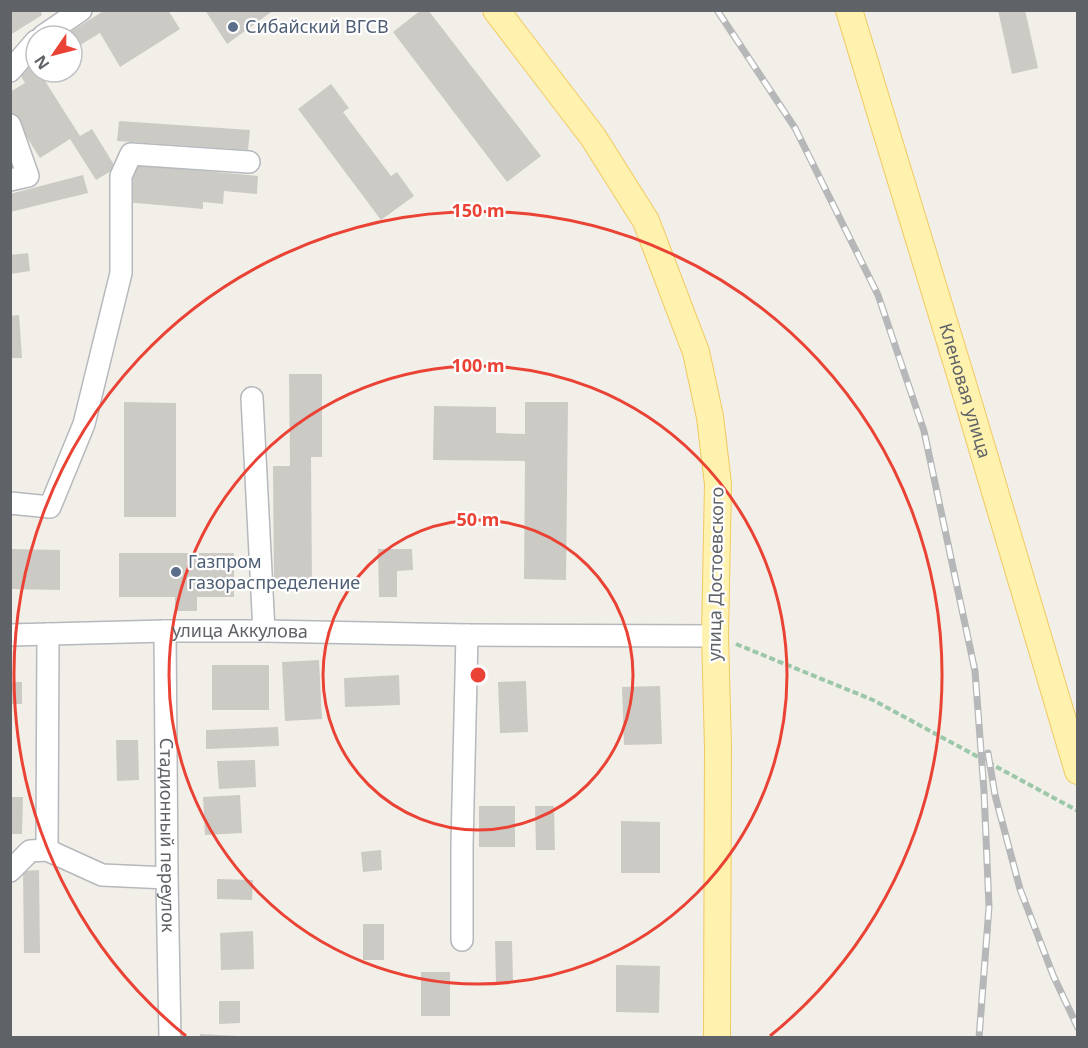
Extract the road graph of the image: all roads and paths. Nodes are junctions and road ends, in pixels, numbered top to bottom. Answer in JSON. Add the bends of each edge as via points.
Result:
{"nodes":[{"id":1,"x":81,"y":10,"type":"edge"},
{"id":2,"x":496,"y":10,"type":"edge"},
{"id":3,"x":849,"y":10,"type":"edge"},
{"id":4,"x":61,"y":24,"type":"edge"},
{"id":5,"x":24,"y":54,"type":"edge"},
{"id":6,"x":10,"y":71,"type":"edge"},
{"id":7,"x":10,"y":125,"type":"edge"},
{"id":8,"x":249,"y":162,"type":"dead end"},
{"id":9,"x":10,"y":180,"type":"edge"},
{"id":10,"x":252,"y":398,"type":"dead end"},
{"id":11,"x":10,"y":503,"type":"edge"},
{"id":12,"x":165,"y":631,"type":"junction"},
{"id":13,"x":264,"y":631,"type":"junction"},
{"id":14,"x":48,"y":634,"type":"junction"},
{"id":15,"x":10,"y":635,"type":"edge"},
{"id":16,"x":467,"y":635,"type":"junction"},
{"id":17,"x":715,"y":636,"type":"junction"},
{"id":18,"x":1077,"y":771,"type":"edge"},
{"id":19,"x":1077,"y":811,"type":"edge"},
{"id":20,"x":47,"y":850,"type":"junction"},
{"id":21,"x":10,"y":871,"type":"edge"},
{"id":22,"x":167,"y":878,"type":"junction"},
{"id":23,"x":462,"y":940,"type":"dead end"},
{"id":24,"x":170,"y":1038,"type":"edge"},
{"id":25,"x":717,"y":1038,"type":"edge"}],
"edges":[{"from":1,"to":4,"type":"street"},
{"from":2,"to":17,"type":"main road","name":"улица Достоевского","via":[[593,137],[646,221],[696,352],[710,417],[718,484]]},
{"from":3,"to":18,"type":"main road","name":"Кленовая улица"},
{"from":5,"to":6,"type":"street"},
{"from":7,"to":9,"type":"street","via":[[28,176]]},
{"from":8,"to":11,"type":"street","via":[[131,154],[121,176],[122,273],[84,424],[50,507]]},
{"from":10,"to":13,"type":"street"},
{"from":12,"to":13,"type":"street","name":"улица Аккулова"},
{"from":12,"to":14,"type":"street","name":"улица Аккулова"},
{"from":12,"to":22,"type":"street","name":"Стадионный переулок"},
{"from":13,"to":16,"type":"street","name":"улица Аккулова"},
{"from":14,"to":15,"type":"street","name":"улица Аккулова"},
{"from":14,"to":20,"type":"street"},
{"from":16,"to":17,"type":"street","name":"улица Аккулова"},
{"from":16,"to":23,"type":"street"},
{"from":17,"to":19,"type":"path","via":[[873,700]]},
{"from":17,"to":25,"type":"main road","name":"улица Достоевского"},
{"from":20,"to":21,"type":"street","via":[[30,851]]},
{"from":20,"to":22,"type":"street","via":[[102,875]]},
{"from":22,"to":24,"type":"street","name":"Стадионный переулок"}]}
